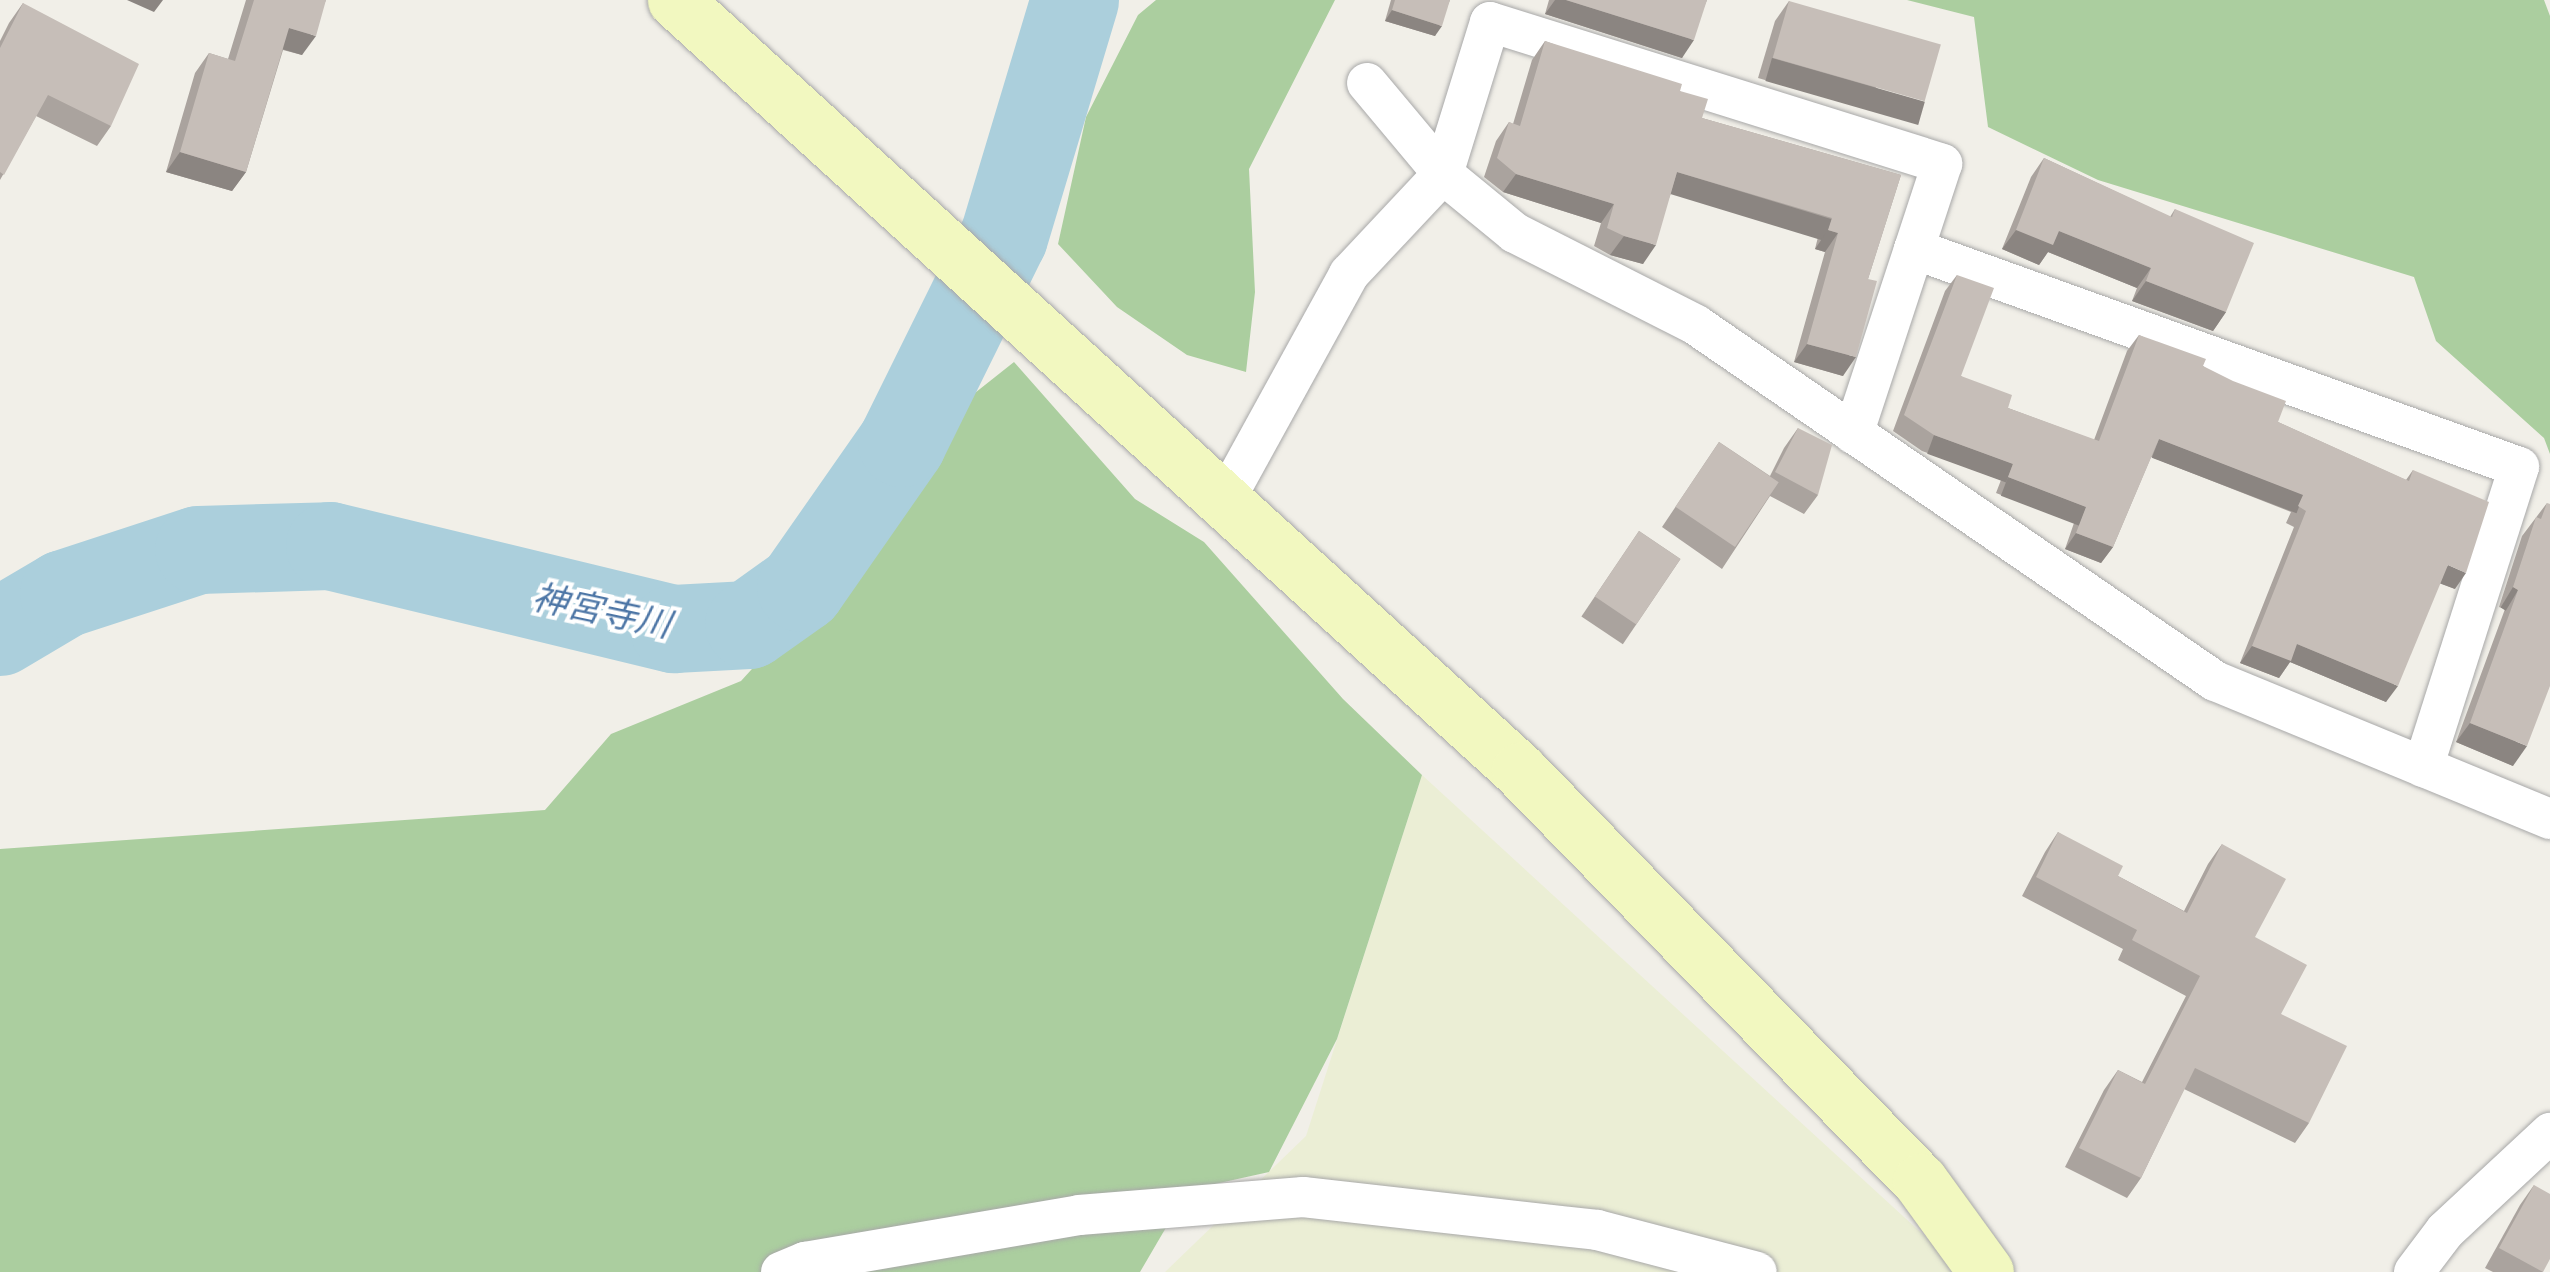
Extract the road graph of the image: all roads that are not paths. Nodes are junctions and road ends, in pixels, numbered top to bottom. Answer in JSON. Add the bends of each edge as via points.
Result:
{"nodes":[{"id":1,"x":675,"y":0,"type":"edge"},
{"id":2,"x":1367,"y":83,"type":"dead end"},
{"id":3,"x":1444,"y":174,"type":"junction"},
{"id":4,"x":1914,"y":250,"type":"junction"},
{"id":5,"x":1854,"y":434,"type":"junction"},
{"id":6,"x":1226,"y":498,"type":"junction"},
{"id":7,"x":2422,"y":767,"type":"junction"},
{"id":8,"x":2550,"y":818,"type":"edge"},
{"id":9,"x":2550,"y":1132,"type":"edge"},
{"id":10,"x":781,"y":1272,"type":"edge"},
{"id":11,"x":1756,"y":1272,"type":"edge"},
{"id":12,"x":1986,"y":1272,"type":"edge"},
{"id":13,"x":2414,"y":1272,"type":"edge"}],
"edges":[{"from":1,"to":6,"type":"street"},
{"from":2,"to":3,"type":"street"},
{"from":3,"to":4,"type":"street","via":[[1490,22],[1942,164]]},
{"from":3,"to":5,"type":"street","via":[[1514,232],[1696,325]]},
{"from":3,"to":6,"type":"street","via":[[1350,274]]},
{"from":4,"to":5,"type":"street"},
{"from":4,"to":7,"type":"street","via":[[2519,467]]},
{"from":5,"to":7,"type":"street","via":[[2214,681]]},
{"from":6,"to":12,"type":"street","via":[[1533,784],[1920,1180]]},
{"from":7,"to":8,"type":"street"},
{"from":9,"to":13,"type":"street","via":[[2445,1232]]},
{"from":10,"to":11,"type":"street","via":[[805,1262],[1079,1215],[1304,1196],[1597,1230]]}]}
